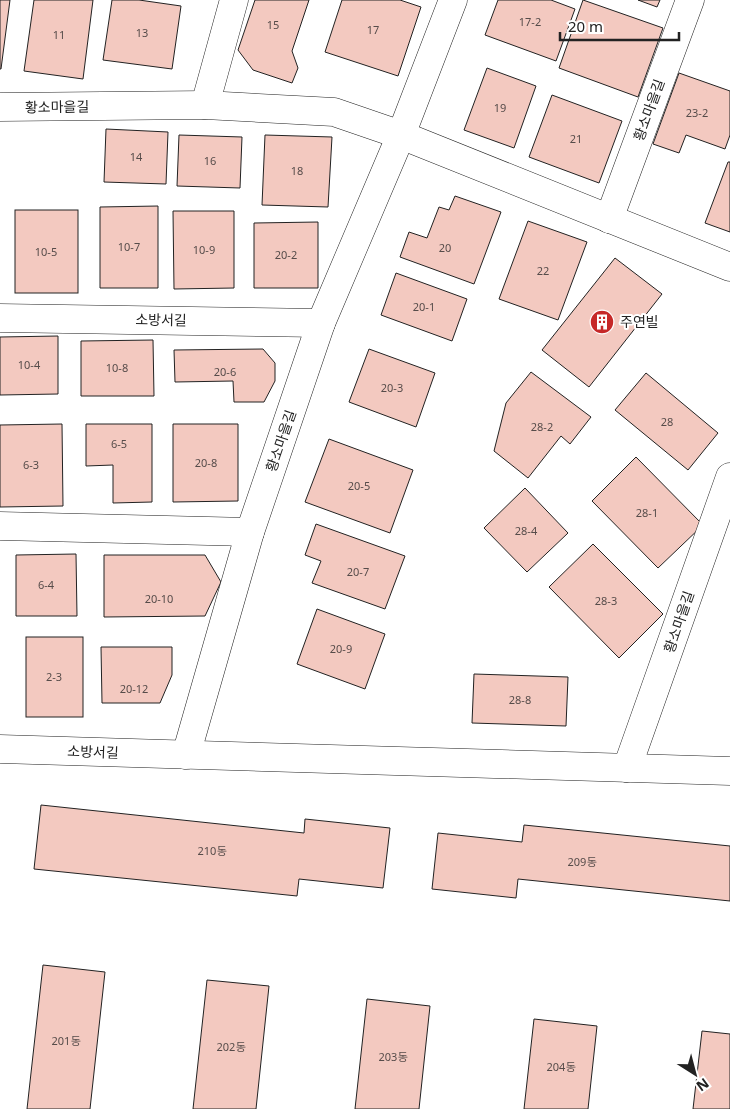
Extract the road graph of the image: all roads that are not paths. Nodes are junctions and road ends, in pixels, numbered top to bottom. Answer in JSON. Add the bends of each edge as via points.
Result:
{"nodes":[{"id":1,"x":234,"y":0,"type":"edge"},
{"id":2,"x":454,"y":0,"type":"edge"},
{"id":3,"x":690,"y":0,"type":"edge"},
{"id":4,"x":205,"y":104,"type":"junction"},
{"id":5,"x":0,"y":107,"type":"edge"},
{"id":6,"x":401,"y":134,"type":"junction"},
{"id":7,"x":609,"y":219,"type":"junction"},
{"id":8,"x":730,"y":267,"type":"edge"},
{"id":9,"x":0,"y":318,"type":"edge"},
{"id":10,"x":321,"y":323,"type":"junction"},
{"id":11,"x":730,"y":477,"type":"edge"},
{"id":12,"x":0,"y":526,"type":"edge"},
{"id":13,"x":250,"y":532,"type":"junction"},
{"id":14,"x":0,"y":749,"type":"edge"},
{"id":15,"x":186,"y":756,"type":"junction"},
{"id":16,"x":627,"y":768,"type":"junction"},
{"id":17,"x":730,"y":771,"type":"edge"}],
"edges":[{"from":1,"to":4,"type":"street"},
{"from":2,"to":6,"type":"street","name":"황소마을길"},
{"from":3,"to":7,"type":"street","name":"황소마을길"},
{"from":4,"to":5,"type":"street","name":"황소마을길"},
{"from":4,"to":6,"type":"street","name":"황소마을길","via":[[334,112]]},
{"from":6,"to":7,"type":"street","name":"황소마을길"},
{"from":6,"to":10,"type":"street","name":"황소마을길"},
{"from":7,"to":8,"type":"street","name":"황소마을길"},
{"from":9,"to":10,"type":"street","name":"소방서길"},
{"from":10,"to":13,"type":"street","name":"황소마을길"},
{"from":11,"to":16,"type":"street","name":"황소마을길"},
{"from":12,"to":13,"type":"street"},
{"from":13,"to":15,"type":"street","name":"황소마을길"},
{"from":14,"to":15,"type":"street","name":"소방서길"},
{"from":15,"to":16,"type":"street","name":"소방서길"},
{"from":16,"to":17,"type":"street","name":"소방서길"}]}
